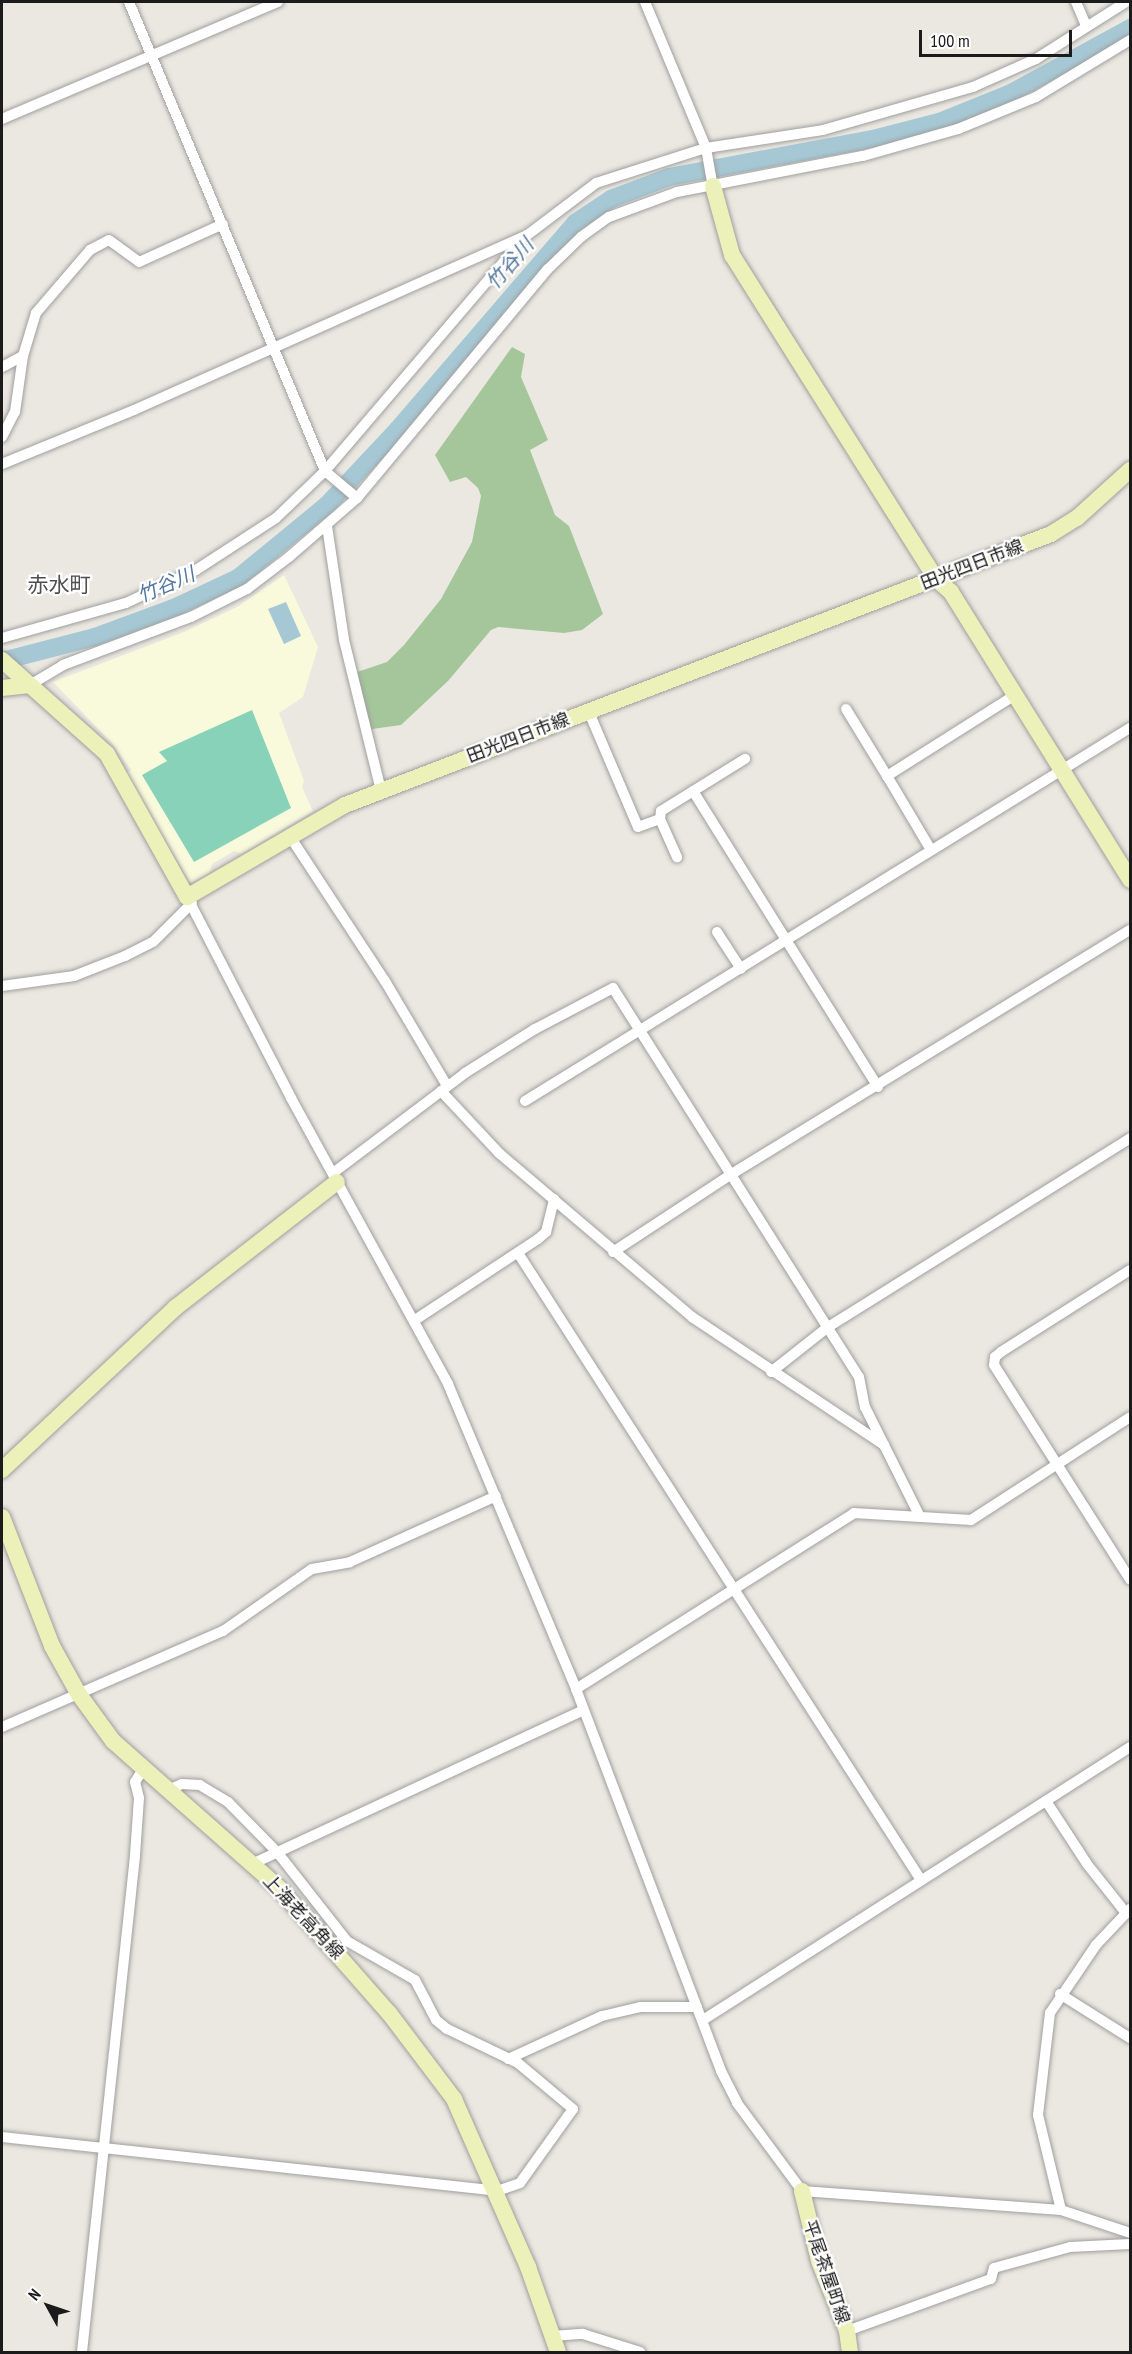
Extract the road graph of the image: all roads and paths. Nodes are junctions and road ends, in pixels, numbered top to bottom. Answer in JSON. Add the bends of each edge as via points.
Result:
{"nodes":[{"id":1,"x":129,"y":2,"type":"edge"},
{"id":2,"x":278,"y":2,"type":"edge"},
{"id":3,"x":645,"y":2,"type":"edge"},
{"id":4,"x":1076,"y":2,"type":"edge"},
{"id":5,"x":1126,"y":2,"type":"edge"},
{"id":6,"x":1086,"y":26,"type":"junction"},
{"id":7,"x":1131,"y":40,"type":"edge"},
{"id":8,"x":152,"y":56,"type":"junction"},
{"id":9,"x":2,"y":120,"type":"edge"},
{"id":10,"x":707,"y":152,"type":"junction"},
{"id":11,"x":712,"y":183,"type":"junction"},
{"id":12,"x":223,"y":224,"type":"junction"},
{"id":13,"x":526,"y":236,"type":"junction"},
{"id":14,"x":275,"y":348,"type":"junction"},
{"id":15,"x":23,"y":356,"type":"junction"},
{"id":16,"x":2,"y":367,"type":"edge"},
{"id":17,"x":2,"y":437,"type":"edge"},
{"id":18,"x":2,"y":464,"type":"edge"},
{"id":19,"x":1131,"y":470,"type":"edge"},
{"id":20,"x":325,"y":471,"type":"junction"},
{"id":21,"x":354,"y":496,"type":"junction"},
{"id":22,"x":327,"y":526,"type":"junction"},
{"id":23,"x":936,"y":579,"type":"junction"},
{"id":24,"x":2,"y":638,"type":"edge"},
{"id":25,"x":2,"y":660,"type":"edge"},
{"id":26,"x":26,"y":681,"type":"junction"},
{"id":27,"x":2,"y":688,"type":"edge"},
{"id":28,"x":1015,"y":695,"type":"junction"},
{"id":29,"x":846,"y":709,"type":"dead end"},
{"id":30,"x":588,"y":710,"type":"junction"},
{"id":31,"x":1131,"y":728,"type":"edge"},
{"id":32,"x":745,"y":759,"type":"dead end"},
{"id":33,"x":1062,"y":771,"type":"junction"},
{"id":34,"x":887,"y":776,"type":"junction"},
{"id":35,"x":381,"y":791,"type":"junction"},
{"id":36,"x":693,"y":791,"type":"junction"},
{"id":37,"x":660,"y":819,"type":"junction"},
{"id":38,"x":289,"y":835,"type":"junction"},
{"id":39,"x":932,"y":850,"type":"junction"},
{"id":40,"x":677,"y":857,"type":"dead end"},
{"id":41,"x":1131,"y":880,"type":"edge"},
{"id":42,"x":189,"y":900,"type":"junction"},
{"id":43,"x":1131,"y":930,"type":"edge"},
{"id":44,"x":717,"y":932,"type":"dead end"},
{"id":45,"x":788,"y":940,"type":"junction"},
{"id":46,"x":741,"y":969,"type":"junction"},
{"id":47,"x":2,"y":986,"type":"edge"},
{"id":48,"x":642,"y":1031,"type":"junction"},
{"id":49,"x":878,"y":1087,"type":"junction"},
{"id":50,"x":444,"y":1088,"type":"junction"},
{"id":51,"x":525,"y":1101,"type":"dead end"},
{"id":52,"x":1131,"y":1138,"type":"edge"},
{"id":53,"x":730,"y":1175,"type":"junction"},
{"id":54,"x":335,"y":1178,"type":"junction"},
{"id":55,"x":554,"y":1199,"type":"junction"},
{"id":56,"x":613,"y":1252,"type":"junction"},
{"id":57,"x":518,"y":1253,"type":"junction"},
{"id":58,"x":1131,"y":1270,"type":"edge"},
{"id":59,"x":415,"y":1320,"type":"junction"},
{"id":60,"x":828,"y":1327,"type":"junction"},
{"id":61,"x":771,"y":1372,"type":"junction"},
{"id":62,"x":1131,"y":1417,"type":"edge"},
{"id":63,"x":885,"y":1445,"type":"junction"},
{"id":64,"x":1059,"y":1464,"type":"junction"},
{"id":65,"x":2,"y":1470,"type":"edge"},
{"id":66,"x":496,"y":1496,"type":"junction"},
{"id":67,"x":919,"y":1515,"type":"junction"},
{"id":68,"x":2,"y":1517,"type":"edge"},
{"id":69,"x":1131,"y":1578,"type":"edge"},
{"id":70,"x":733,"y":1588,"type":"junction"},
{"id":71,"x":576,"y":1689,"type":"junction"},
{"id":72,"x":78,"y":1693,"type":"junction"},
{"id":73,"x":582,"y":1711,"type":"junction"},
{"id":74,"x":2,"y":1727,"type":"edge"},
{"id":75,"x":1131,"y":1747,"type":"edge"},
{"id":76,"x":143,"y":1769,"type":"junction"},
{"id":77,"x":168,"y":1790,"type":"junction"},
{"id":78,"x":1046,"y":1801,"type":"junction"},
{"id":79,"x":276,"y":1852,"type":"junction"},
{"id":80,"x":252,"y":1864,"type":"junction"},
{"id":81,"x":921,"y":1880,"type":"junction"},
{"id":82,"x":1128,"y":1911,"type":"edge"},
{"id":83,"x":1060,"y":1995,"type":"junction"},
{"id":84,"x":697,"y":2007,"type":"junction"},
{"id":85,"x":703,"y":2020,"type":"junction"},
{"id":86,"x":1131,"y":2038,"type":"edge"},
{"id":87,"x":508,"y":2059,"type":"junction"},
{"id":88,"x":2,"y":2137,"type":"edge"},
{"id":89,"x":104,"y":2147,"type":"junction"},
{"id":90,"x":802,"y":2191,"type":"junction"},
{"id":91,"x":497,"y":2192,"type":"junction"},
{"id":92,"x":1061,"y":2210,"type":"junction"},
{"id":93,"x":1131,"y":2233,"type":"edge"},
{"id":94,"x":1131,"y":2244,"type":"edge"},
{"id":95,"x":847,"y":2331,"type":"junction"},
{"id":96,"x":552,"y":2336,"type":"junction"},
{"id":97,"x":82,"y":2352,"type":"edge"},
{"id":98,"x":558,"y":2352,"type":"edge"},
{"id":99,"x":640,"y":2352,"type":"edge"},
{"id":100,"x":850,"y":2352,"type":"edge"}],
"edges":[{"from":1,"to":8,"type":"street"},
{"from":2,"to":8,"type":"street"},
{"from":3,"to":10,"type":"street"},
{"from":4,"to":6,"type":"street"},
{"from":5,"to":6,"type":"street"},
{"from":6,"to":10,"type":"street","via":[[1036,59],[916,106],[823,130]]},
{"from":7,"to":11,"type":"street","via":[[1036,97],[958,129],[863,156]]},
{"from":8,"to":9,"type":"street"},
{"from":8,"to":12,"type":"street"},
{"from":10,"to":11,"type":"street"},
{"from":10,"to":13,"type":"street","via":[[596,183]]},
{"from":11,"to":21,"type":"street","via":[[635,204],[581,237]]},
{"from":11,"to":23,"type":"main road","via":[[732,255]]},
{"from":12,"to":14,"type":"street"},
{"from":12,"to":15,"type":"street","via":[[139,262],[109,240],[103,241],[41,304]]},
{"from":13,"to":14,"type":"street"},
{"from":13,"to":20,"type":"street"},
{"from":14,"to":18,"type":"street"},
{"from":14,"to":20,"type":"street"},
{"from":15,"to":16,"type":"street"},
{"from":15,"to":17,"type":"street","via":[[15,412]]},
{"from":19,"to":23,"type":"main road","name":"田光四日市線","via":[[1077,518],[1051,534]]},
{"from":20,"to":21,"type":"street"},
{"from":20,"to":24,"type":"street","via":[[276,518],[196,570],[126,603]]},
{"from":21,"to":22,"type":"street"},
{"from":22,"to":26,"type":"street","via":[[247,589],[191,617]]},
{"from":22,"to":35,"type":"street","via":[[344,640]]},
{"from":23,"to":28,"type":"main road","via":[[951,591]]},
{"from":23,"to":30,"type":"main road","name":"田光四日市線"},
{"from":25,"to":26,"type":"main road"},
{"from":26,"to":27,"type":"main road"},
{"from":26,"to":42,"type":"main road","via":[[107,754]]},
{"from":28,"to":33,"type":"main road"},
{"from":28,"to":34,"type":"street"},
{"from":29,"to":34,"type":"street"},
{"from":30,"to":35,"type":"main road","name":"田光四日市線"},
{"from":30,"to":37,"type":"street","via":[[638,827]]},
{"from":31,"to":33,"type":"street"},
{"from":32,"to":36,"type":"street"},
{"from":33,"to":39,"type":"street"},
{"from":33,"to":41,"type":"main road"},
{"from":34,"to":39,"type":"street"},
{"from":35,"to":38,"type":"main road","name":"田光四日市線"},
{"from":36,"to":37,"type":"street","via":[[662,812]]},
{"from":36,"to":45,"type":"street"},
{"from":37,"to":40,"type":"street"},
{"from":38,"to":42,"type":"main road","name":"田光四日市線"},
{"from":38,"to":50,"type":"street","via":[[385,981]]},
{"from":39,"to":45,"type":"street"},
{"from":42,"to":47,"type":"street","via":[[153,942],[95,969],[74,976]]},
{"from":42,"to":54,"type":"street"},
{"from":43,"to":49,"type":"street"},
{"from":44,"to":46,"type":"street"},
{"from":45,"to":46,"type":"street"},
{"from":45,"to":49,"type":"street"},
{"from":46,"to":48,"type":"street"},
{"from":48,"to":50,"type":"street","via":[[613,988],[535,1029]]},
{"from":48,"to":51,"type":"street"},
{"from":48,"to":53,"type":"street"},
{"from":49,"to":53,"type":"street"},
{"from":50,"to":54,"type":"street"},
{"from":50,"to":55,"type":"street","via":[[493,1147]]},
{"from":52,"to":60,"type":"street"},
{"from":53,"to":56,"type":"street"},
{"from":53,"to":60,"type":"street"},
{"from":54,"to":59,"type":"street"},
{"from":54,"to":65,"type":"main road","via":[[175,1308]]},
{"from":55,"to":56,"type":"street"},
{"from":55,"to":57,"type":"street","via":[[546,1232]]},
{"from":56,"to":61,"type":"street","via":[[692,1317]]},
{"from":57,"to":59,"type":"street"},
{"from":57,"to":70,"type":"street"},
{"from":58,"to":64,"type":"street","via":[[995,1357],[994,1365]]},
{"from":59,"to":66,"type":"street"},
{"from":60,"to":61,"type":"street"},
{"from":60,"to":63,"type":"street","via":[[860,1377],[865,1407]]},
{"from":61,"to":63,"type":"street"},
{"from":62,"to":64,"type":"street"},
{"from":63,"to":67,"type":"street"},
{"from":64,"to":67,"type":"street","via":[[971,1520]]},
{"from":64,"to":69,"type":"street"},
{"from":66,"to":71,"type":"street"},
{"from":66,"to":72,"type":"street","via":[[350,1562],[312,1569],[223,1631]]},
{"from":67,"to":70,"type":"street","via":[[854,1513]]},
{"from":68,"to":72,"type":"main road","name":"上海老高角線","via":[[52,1646]]},
{"from":70,"to":71,"type":"street"},
{"from":70,"to":81,"type":"street"},
{"from":71,"to":73,"type":"street"},
{"from":72,"to":74,"type":"street"},
{"from":72,"to":76,"type":"main road","name":"上海老高角線","via":[[113,1742]]},
{"from":73,"to":79,"type":"street"},
{"from":73,"to":84,"type":"street"},
{"from":75,"to":78,"type":"street"},
{"from":76,"to":77,"type":"main road","name":"上海老高角線"},
{"from":76,"to":89,"type":"street","via":[[135,1782],[139,1798],[135,1855]]},
{"from":77,"to":79,"type":"street","via":[[182,1784],[200,1785],[216,1794],[247,1819]]},
{"from":77,"to":80,"type":"main road","name":"上海老高角線"},
{"from":78,"to":81,"type":"street"},
{"from":78,"to":82,"type":"street","via":[[1087,1864]]},
{"from":79,"to":80,"type":"street"},
{"from":79,"to":87,"type":"street","via":[[347,1941],[415,1980],[436,2020],[447,2029]]},
{"from":80,"to":91,"type":"main road","name":"上海老高角線","via":[[332,1946],[439,2078],[454,2099]]},
{"from":81,"to":85,"type":"street"},
{"from":82,"to":83,"type":"street","via":[[1096,1945]]},
{"from":83,"to":86,"type":"street"},
{"from":83,"to":92,"type":"street","via":[[1050,2013],[1038,2115]]},
{"from":84,"to":85,"type":"street"},
{"from":84,"to":87,"type":"street","via":[[640,2007],[602,2016]]},
{"from":85,"to":90,"type":"street","via":[[737,2103]]},
{"from":87,"to":91,"type":"street","via":[[573,2109],[520,2183]]},
{"from":88,"to":89,"type":"street"},
{"from":89,"to":91,"type":"street"},
{"from":89,"to":97,"type":"street"},
{"from":90,"to":92,"type":"street"},
{"from":90,"to":95,"type":"main road","name":"平尾茶屋町線","via":[[819,2261]]},
{"from":91,"to":96,"type":"main road","name":"上海老高角線"},
{"from":92,"to":93,"type":"street"},
{"from":94,"to":95,"type":"street","via":[[1070,2247],[994,2268],[991,2279]]},
{"from":95,"to":100,"type":"main road","name":"平尾茶屋町線"},
{"from":96,"to":98,"type":"main road","name":"上海老高角線"},
{"from":96,"to":99,"type":"street","via":[[583,2334]]}]}
